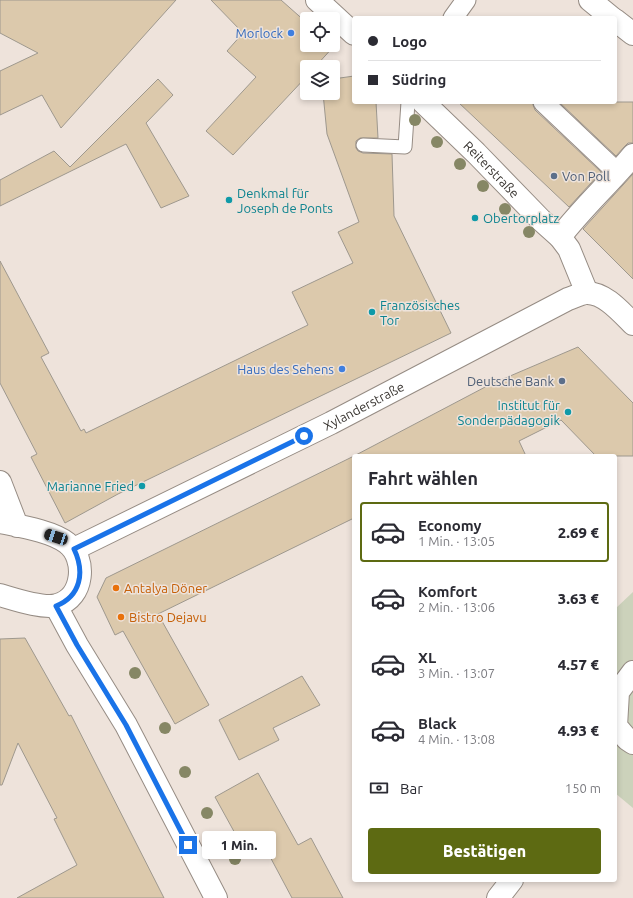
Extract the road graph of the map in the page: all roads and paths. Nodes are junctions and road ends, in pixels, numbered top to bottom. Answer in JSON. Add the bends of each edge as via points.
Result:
{"nodes":[{"id":1,"x":317,"y":0,"type":"edge"},
{"id":2,"x":466,"y":0,"type":"edge"},
{"id":3,"x":590,"y":0,"type":"edge"},
{"id":4,"x":456,"y":16,"type":"edge"},
{"id":5,"x":610,"y":16,"type":"edge"},
{"id":6,"x":617,"y":22,"type":"edge"},
{"id":7,"x":352,"y":32,"type":"edge"},
{"id":8,"x":633,"y":34,"type":"edge"},
{"id":9,"x":408,"y":104,"type":"edge"},
{"id":10,"x":425,"y":104,"type":"edge"},
{"id":11,"x":545,"y":104,"type":"edge"},
{"id":12,"x":363,"y":145,"type":"dead end"},
{"id":13,"x":633,"y":155,"type":"edge"},
{"id":14,"x":618,"y":173,"type":"junction"},
{"id":15,"x":560,"y":237,"type":"junction"},
{"id":16,"x":587,"y":293,"type":"junction"},
{"id":17,"x":633,"y":324,"type":"edge"},
{"id":18,"x":0,"y":482,"type":"edge"},
{"id":19,"x":9,"y":524,"type":"edge"},
{"id":20,"x":74,"y":549,"type":"junction"},
{"id":21,"x":0,"y":595,"type":"edge"},
{"id":22,"x":56,"y":606,"type":"junction"},
{"id":23,"x":633,"y":672,"type":"edge"},
{"id":24,"x":617,"y":709,"type":"edge"},
{"id":25,"x":617,"y":728,"type":"edge"},
{"id":26,"x":625,"y":745,"type":"edge"},
{"id":27,"x":510,"y":882,"type":"edge"},
{"id":28,"x":216,"y":898,"type":"edge"},
{"id":29,"x":498,"y":898,"type":"edge"}],
"edges":[{"from":1,"to":7,"type":"street"},
{"from":2,"to":4,"type":"street"},
{"from":3,"to":5,"type":"street"},
{"from":6,"to":8,"type":"street"},
{"from":9,"to":12,"type":"lane","via":[[405,147]]},
{"from":10,"to":15,"type":"street","name":"Reiterstraße"},
{"from":11,"to":14,"type":"street"},
{"from":13,"to":14,"type":"street"},
{"from":14,"to":15,"type":"street"},
{"from":15,"to":16,"type":"street","name":"Reiterstraße","via":[[569,249]]},
{"from":16,"to":17,"type":"street","via":[[604,299]]},
{"from":16,"to":20,"type":"street","name":"Xylanderstraße","via":[[568,299],[331,423]]},
{"from":18,"to":19,"type":"street"},
{"from":19,"to":20,"type":"street","via":[[62,539]]},
{"from":20,"to":22,"type":"street","via":[[80,565],[78,586],[72,595]]},
{"from":21,"to":22,"type":"street"},
{"from":22,"to":28,"type":"street","via":[[126,725]]},
{"from":23,"to":24,"type":"street","via":[[618,692]]},
{"from":25,"to":26,"type":"street"},
{"from":27,"to":29,"type":"street"}]}
